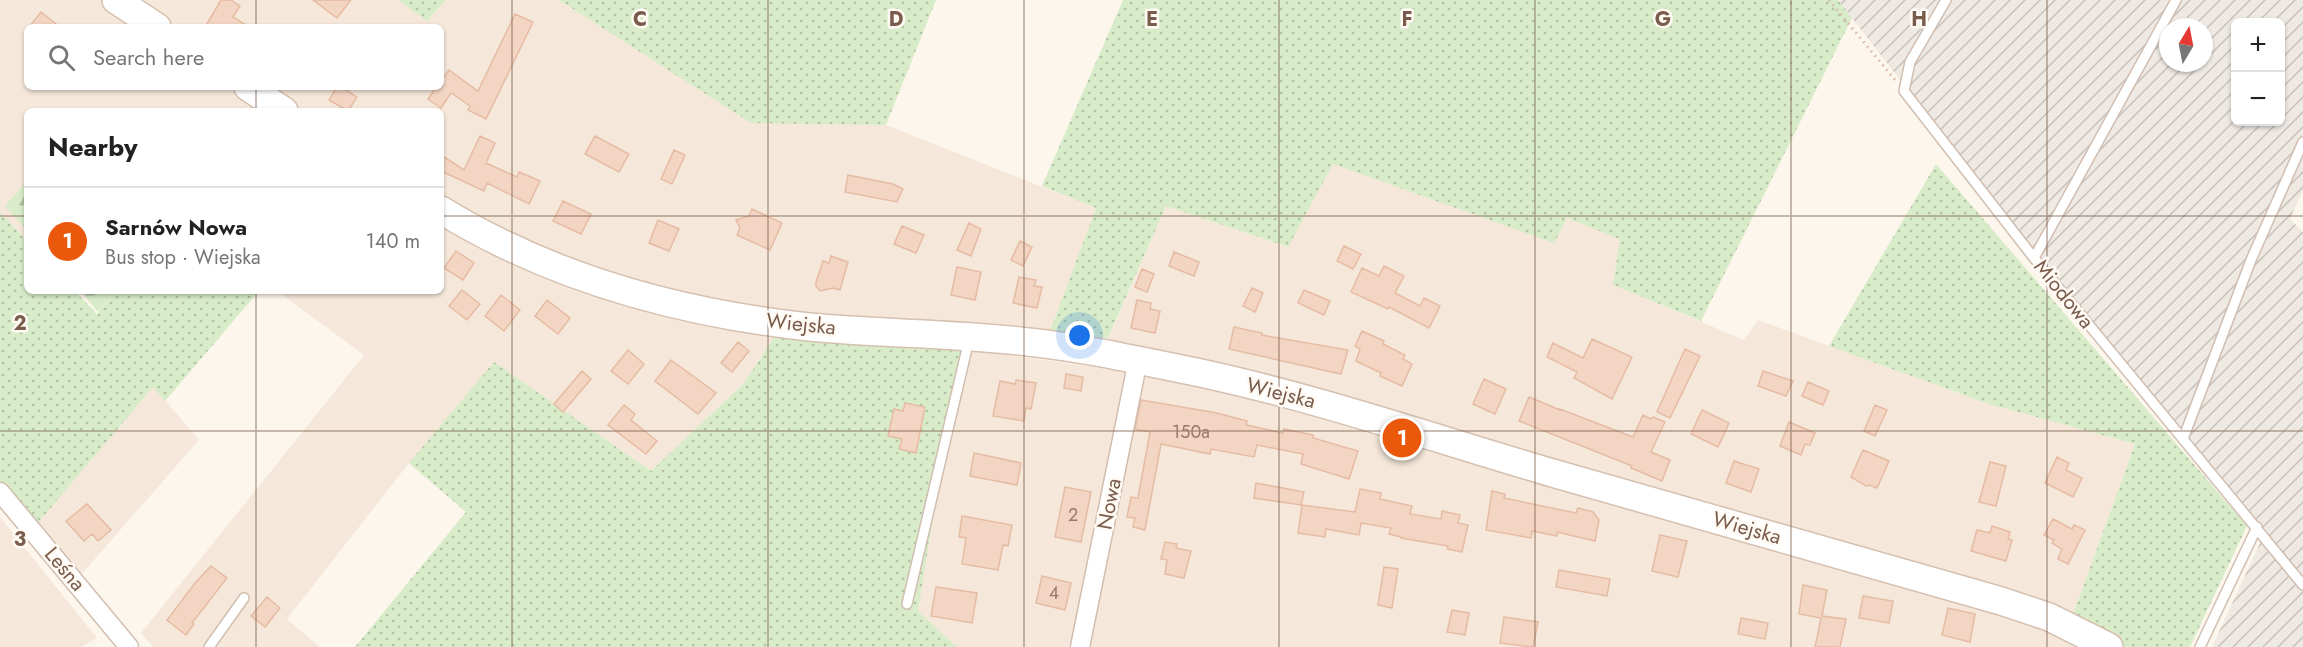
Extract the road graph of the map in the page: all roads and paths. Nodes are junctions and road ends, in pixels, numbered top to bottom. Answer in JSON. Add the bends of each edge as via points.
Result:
{"nodes":[{"id":1,"x":116,"y":0,"type":"edge"},
{"id":2,"x":1829,"y":0,"type":"edge"},
{"id":3,"x":1946,"y":0,"type":"edge"},
{"id":4,"x":2176,"y":0,"type":"edge"},
{"id":5,"x":152,"y":24,"type":"edge"},
{"id":6,"x":252,"y":90,"type":"edge"},
{"id":7,"x":1904,"y":92,"type":"junction"},
{"id":8,"x":280,"y":108,"type":"edge"},
{"id":9,"x":2303,"y":142,"type":"edge"},
{"id":10,"x":444,"y":212,"type":"edge"},
{"id":11,"x":2034,"y":258,"type":"junction"},
{"id":12,"x":969,"y":336,"type":"junction"},
{"id":13,"x":1138,"y":360,"type":"junction"},
{"id":14,"x":2183,"y":439,"type":"junction"},
{"id":15,"x":0,"y":492,"type":"edge"},
{"id":16,"x":2258,"y":527,"type":"junction"},
{"id":17,"x":2303,"y":585,"type":"edge"},
{"id":18,"x":244,"y":598,"type":"dead end"},
{"id":19,"x":907,"y":604,"type":"dead end"},
{"id":20,"x":129,"y":647,"type":"edge"},
{"id":21,"x":209,"y":647,"type":"edge"},
{"id":22,"x":1080,"y":647,"type":"edge"},
{"id":23,"x":2109,"y":647,"type":"edge"},
{"id":24,"x":2200,"y":647,"type":"edge"}],
"edges":[{"from":1,"to":5,"type":"street"},
{"from":2,"to":7,"type":"path"},
{"from":3,"to":7,"type":"lane","via":[[1910,62]]},
{"from":4,"to":11,"type":"lane"},
{"from":6,"to":8,"type":"street"},
{"from":7,"to":11,"type":"lane","name":"Miodowa"},
{"from":9,"to":14,"type":"lane","via":[[2251,260]]},
{"from":10,"to":12,"type":"street","name":"Wiejska","via":[[503,245],[578,276],[708,313],[811,327]]},
{"from":11,"to":14,"type":"lane","name":"Miodowa"},
{"from":12,"to":13,"type":"street","name":"Wiejska"},
{"from":12,"to":19,"type":"lane"},
{"from":13,"to":22,"type":"street","name":"Nowa"},
{"from":13,"to":23,"type":"street","name":"Wiejska","via":[[1295,396],[2001,601],[2049,617]]},
{"from":14,"to":16,"type":"lane","name":"Miodowa"},
{"from":15,"to":20,"type":"street","name":"Leśna"},
{"from":16,"to":17,"type":"lane","name":"Miodowa"},
{"from":16,"to":24,"type":"lane"},
{"from":18,"to":21,"type":"lane"}]}
